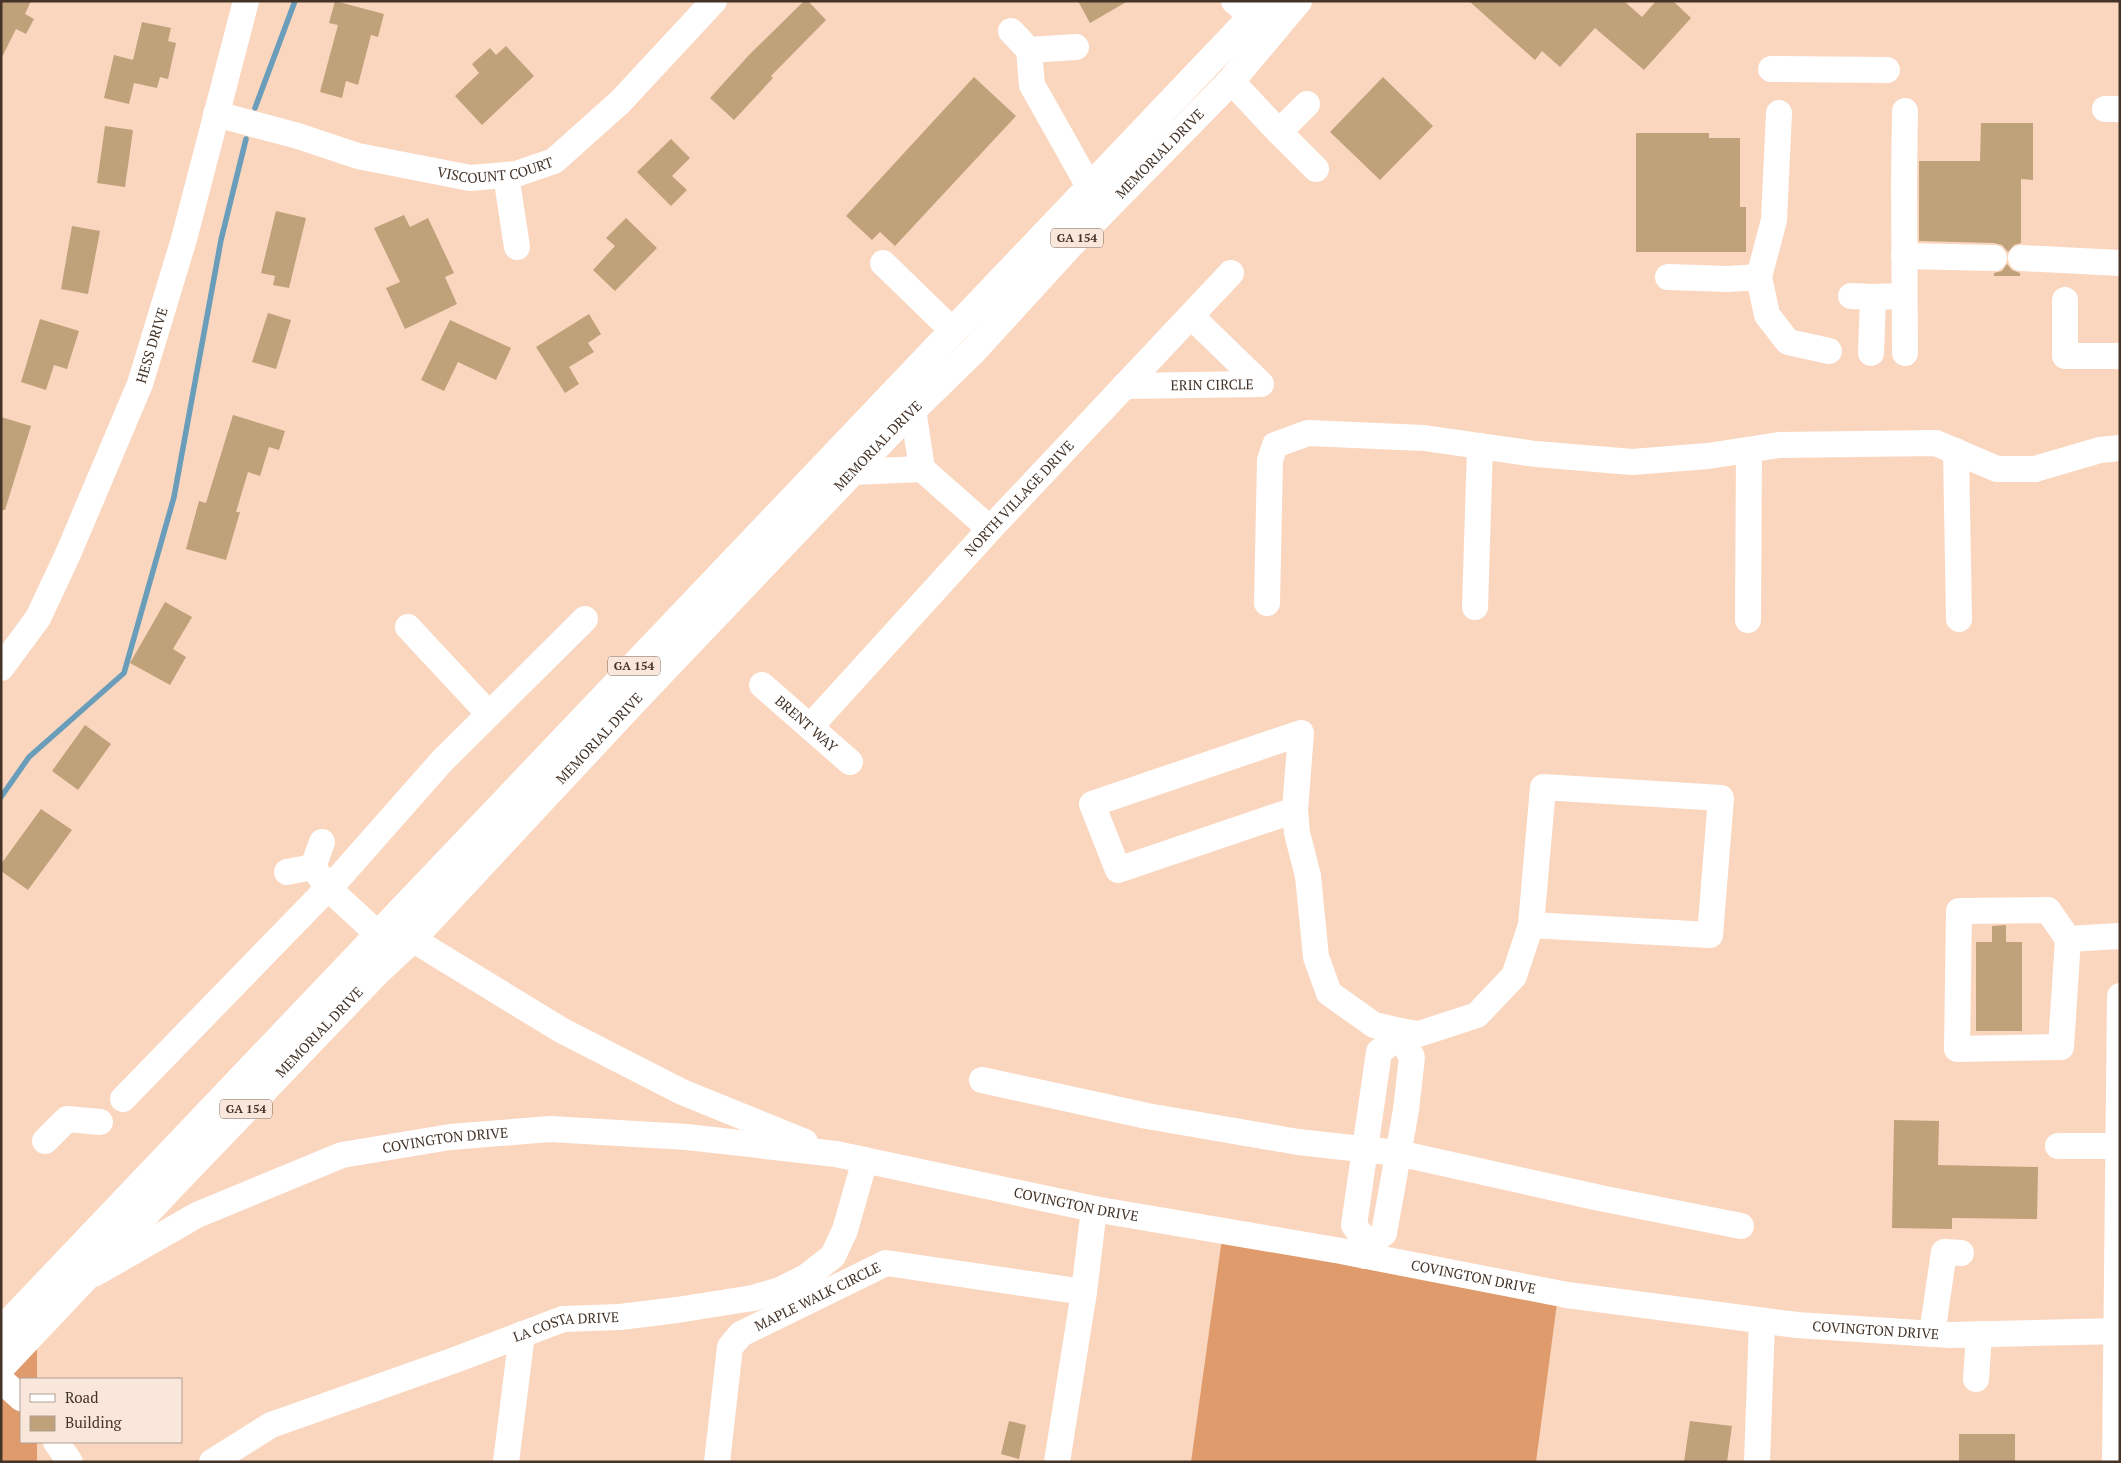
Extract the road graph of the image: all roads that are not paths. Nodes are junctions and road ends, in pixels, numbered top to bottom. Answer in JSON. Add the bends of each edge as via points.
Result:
{"nodes":[{"id":1,"x":246,"y":1,"type":"edge"},
{"id":2,"x":714,"y":1,"type":"edge"},
{"id":3,"x":1298,"y":1,"type":"edge"},
{"id":4,"x":1251,"y":6,"type":"edge"},
{"id":5,"x":1011,"y":31,"type":"dead end"},
{"id":6,"x":1076,"y":47,"type":"dead end"},
{"id":7,"x":1029,"y":50,"type":"junction"},
{"id":8,"x":1771,"y":69,"type":"dead end"},
{"id":9,"x":1887,"y":70,"type":"dead end"},
{"id":10,"x":1231,"y":80,"type":"junction"},
{"id":11,"x":1307,"y":104,"type":"dead end"},
{"id":12,"x":1905,"y":111,"type":"dead end"},
{"id":13,"x":1779,"y":113,"type":"dead end"},
{"id":14,"x":216,"y":114,"type":"junction"},
{"id":15,"x":1279,"y":132,"type":"junction"},
{"id":16,"x":1316,"y":169,"type":"dead end"},
{"id":17,"x":506,"y":175,"type":"junction"},
{"id":18,"x":1090,"y":188,"type":"junction"},
{"id":19,"x":517,"y":247,"type":"dead end"},
{"id":20,"x":1904,"y":256,"type":"junction"},
{"id":21,"x":1994,"y":258,"type":"dead end"},
{"id":22,"x":2021,"y":258,"type":"dead end"},
{"id":23,"x":883,"y":263,"type":"dead end"},
{"id":24,"x":2120,"y":263,"type":"edge"},
{"id":25,"x":1231,"y":273,"type":"dead end"},
{"id":26,"x":1668,"y":277,"type":"dead end"},
{"id":27,"x":1759,"y":277,"type":"junction"},
{"id":28,"x":1904,"y":296,"type":"junction"},
{"id":29,"x":2065,"y":300,"type":"dead end"},
{"id":30,"x":1191,"y":316,"type":"junction"},
{"id":31,"x":953,"y":331,"type":"junction"},
{"id":32,"x":1828,"y":351,"type":"dead end"},
{"id":33,"x":1871,"y":353,"type":"dead end"},
{"id":34,"x":1905,"y":353,"type":"dead end"},
{"id":35,"x":2120,"y":356,"type":"edge"},
{"id":36,"x":1124,"y":386,"type":"junction"},
{"id":37,"x":913,"y":409,"type":"junction"},
{"id":38,"x":1480,"y":446,"type":"junction"},
{"id":39,"x":2120,"y":448,"type":"edge"},
{"id":40,"x":1749,"y":450,"type":"junction"},
{"id":41,"x":1956,"y":451,"type":"junction"},
{"id":42,"x":922,"y":469,"type":"junction"},
{"id":43,"x":852,"y":472,"type":"junction"},
{"id":44,"x":990,"y":529,"type":"junction"},
{"id":45,"x":1267,"y":603,"type":"dead end"},
{"id":46,"x":1475,"y":607,"type":"dead end"},
{"id":47,"x":585,"y":619,"type":"dead end"},
{"id":48,"x":1959,"y":619,"type":"dead end"},
{"id":49,"x":1748,"y":620,"type":"dead end"},
{"id":50,"x":408,"y":627,"type":"dead end"},
{"id":51,"x":1,"y":668,"type":"edge"},
{"id":52,"x":762,"y":685,"type":"dead end"},
{"id":53,"x":489,"y":714,"type":"junction"},
{"id":54,"x":810,"y":727,"type":"junction"},
{"id":55,"x":850,"y":762,"type":"dead end"},
{"id":56,"x":1295,"y":810,"type":"junction"},
{"id":57,"x":322,"y":842,"type":"dead end"},
{"id":58,"x":313,"y":867,"type":"junction"},
{"id":59,"x":287,"y":872,"type":"dead end"},
{"id":60,"x":329,"y":888,"type":"junction"},
{"id":61,"x":1531,"y":925,"type":"junction"},
{"id":62,"x":379,"y":935,"type":"junction"},
{"id":63,"x":2120,"y":936,"type":"edge"},
{"id":64,"x":412,"y":939,"type":"junction"},
{"id":65,"x":2068,"y":939,"type":"junction"},
{"id":66,"x":2120,"y":996,"type":"edge"},
{"id":67,"x":1400,"y":1034,"type":"junction"},
{"id":68,"x":982,"y":1080,"type":"dead end"},
{"id":69,"x":123,"y":1099,"type":"dead end"},
{"id":70,"x":100,"y":1122,"type":"dead end"},
{"id":71,"x":45,"y":1141,"type":"dead end"},
{"id":72,"x":2058,"y":1146,"type":"dead end"},
{"id":73,"x":2118,"y":1146,"type":"junction"},
{"id":74,"x":1365,"y":1148,"type":"junction"},
{"id":75,"x":1398,"y":1153,"type":"junction"},
{"id":76,"x":836,"y":1154,"type":"junction"},
{"id":77,"x":865,"y":1160,"type":"junction"},
{"id":78,"x":2119,"y":1186,"type":"edge"},
{"id":79,"x":1358,"y":1202,"type":"junction"},
{"id":80,"x":1389,"y":1207,"type":"junction"},
{"id":81,"x":1094,"y":1209,"type":"junction"},
{"id":82,"x":1741,"y":1226,"type":"dead end"},
{"id":83,"x":1367,"y":1251,"type":"junction"},
{"id":84,"x":1961,"y":1253,"type":"dead end"},
{"id":85,"x":82,"y":1280,"type":"junction"},
{"id":86,"x":1084,"y":1292,"type":"junction"},
{"id":87,"x":1762,"y":1320,"type":"junction"},
{"id":88,"x":1,"y":1331,"type":"edge"},
{"id":89,"x":2118,"y":1331,"type":"edge"},
{"id":90,"x":522,"y":1334,"type":"junction"},
{"id":91,"x":1932,"y":1334,"type":"junction"},
{"id":92,"x":1979,"y":1334,"type":"junction"},
{"id":93,"x":1,"y":1367,"type":"edge"},
{"id":94,"x":1976,"y":1379,"type":"dead end"},
{"id":95,"x":1,"y":1380,"type":"edge"},
{"id":96,"x":20,"y":1397,"type":"edge"},
{"id":97,"x":242,"y":1453,"type":"edge"},
{"id":98,"x":212,"y":1462,"type":"edge"},
{"id":99,"x":506,"y":1462,"type":"edge"},
{"id":100,"x":717,"y":1462,"type":"edge"},
{"id":101,"x":1057,"y":1462,"type":"edge"},
{"id":102,"x":1757,"y":1462,"type":"edge"},
{"id":103,"x":2115,"y":1462,"type":"edge"}],
"edges":[{"from":1,"to":14,"type":"street","name":"HESS DRIVE"},
{"from":2,"to":17,"type":"street","name":"VISCOUNT COURT","via":[[620,102],[554,162]]},
{"from":3,"to":10,"type":"main road","name":"MEMORIAL DRIVE","number":"GA 154"},
{"from":4,"to":18,"type":"main road","name":"MEMORIAL DRIVE","number":"GA 154"},
{"from":5,"to":7,"type":"street"},
{"from":6,"to":7,"type":"street"},
{"from":7,"to":18,"type":"street","via":[[1032,85]]},
{"from":8,"to":9,"type":"street"},
{"from":10,"to":15,"type":"street"},
{"from":10,"to":37,"type":"main road","name":"MEMORIAL DRIVE","number":"GA 154","via":[[1069,246],[973,351]]},
{"from":11,"to":15,"type":"street"},
{"from":12,"to":20,"type":"street"},
{"from":13,"to":27,"type":"street","via":[[1774,220]]},
{"from":14,"to":17,"type":"street","name":"VISCOUNT COURT","via":[[358,156],[470,178]]},
{"from":14,"to":51,"type":"street","name":"HESS DRIVE","via":[[184,239],[140,384],[38,618]]},
{"from":15,"to":16,"type":"street"},
{"from":17,"to":19,"type":"street"},
{"from":18,"to":31,"type":"main road","name":"MEMORIAL DRIVE","number":"GA 154"},
{"from":20,"to":21,"type":"street"},
{"from":20,"to":28,"type":"street"},
{"from":22,"to":24,"type":"street"},
{"from":23,"to":31,"type":"street"},
{"from":25,"to":30,"type":"street","name":"NORTH VILLAGE DRIVE"},
{"from":26,"to":27,"type":"street"},
{"from":27,"to":32,"type":"street","via":[[1767,315],[1788,342]]},
{"from":28,"to":33,"type":"street","via":[[1862,297]]},
{"from":28,"to":34,"type":"street"},
{"from":29,"to":35,"type":"street","via":[[2065,356]]},
{"from":30,"to":36,"type":"street","name":"NORTH VILLAGE DRIVE"},
{"from":30,"to":36,"type":"street","name":"ERIN CIRCLE","via":[[1261,384]]},
{"from":31,"to":62,"type":"main road","name":"MEMORIAL DRIVE","number":"GA 154"},
{"from":36,"to":44,"type":"street","name":"NORTH VILLAGE DRIVE"},
{"from":37,"to":42,"type":"street"},
{"from":37,"to":43,"type":"main road","name":"MEMORIAL DRIVE","number":"GA 154"},
{"from":38,"to":40,"type":"street","via":[[1632,462]]},
{"from":38,"to":45,"type":"street","via":[[1424,438],[1308,433],[1275,445],[1270,460]]},
{"from":38,"to":46,"type":"street"},
{"from":39,"to":41,"type":"street","via":[[2100,450],[2035,469],[1997,469]]},
{"from":40,"to":41,"type":"street","via":[[1780,445],[1936,443]]},
{"from":40,"to":49,"type":"street"},
{"from":41,"to":48,"type":"street"},
{"from":42,"to":43,"type":"street"},
{"from":42,"to":44,"type":"street"},
{"from":43,"to":64,"type":"main road","name":"MEMORIAL DRIVE","number":"GA 154"},
{"from":44,"to":54,"type":"street","name":"NORTH VILLAGE DRIVE"},
{"from":47,"to":53,"type":"street"},
{"from":50,"to":53,"type":"street"},
{"from":52,"to":54,"type":"street","name":"BRENT WAY"},
{"from":53,"to":60,"type":"street","via":[[442,761]]},
{"from":54,"to":55,"type":"street","name":"BRENT WAY"},
{"from":56,"to":56,"type":"street","via":[[1301,733],[1092,804],[1118,870]]},
{"from":56,"to":67,"type":"street","via":[[1308,876],[1316,956],[1329,993],[1374,1025]]},
{"from":57,"to":58,"type":"street"},
{"from":58,"to":59,"type":"street"},
{"from":58,"to":60,"type":"street"},
{"from":60,"to":62,"type":"street"},
{"from":60,"to":69,"type":"street"},
{"from":61,"to":61,"type":"street","via":[[1710,935],[1721,798],[1543,787]]},
{"from":61,"to":67,"type":"street","via":[[1514,976],[1477,1015],[1420,1034]]},
{"from":62,"to":64,"type":"street","name":"COVINGTON DRIVE"},
{"from":62,"to":88,"type":"main road","name":"MEMORIAL DRIVE","number":"GA 154"},
{"from":63,"to":65,"type":"street"},
{"from":64,"to":76,"type":"street","name":"COVINGTON DRIVE","via":[[561,1030],[682,1092]]},
{"from":64,"to":85,"type":"main road","name":"MEMORIAL DRIVE","number":"GA 154"},
{"from":65,"to":65,"type":"street","via":[[2061,1047],[1957,1049],[1960,911],[2048,910]]},
{"from":66,"to":73,"type":"street"},
{"from":67,"to":74,"type":"street","via":[[1379,1052]]},
{"from":67,"to":75,"type":"street","via":[[1412,1057]]},
{"from":68,"to":74,"type":"street","via":[[1147,1116],[1298,1142]]},
{"from":70,"to":71,"type":"street","via":[[67,1119]]},
{"from":72,"to":73,"type":"street"},
{"from":73,"to":78,"type":"street"},
{"from":74,"to":75,"type":"street"},
{"from":74,"to":79,"type":"street"},
{"from":75,"to":80,"type":"street"},
{"from":75,"to":82,"type":"street"},
{"from":76,"to":77,"type":"street","name":"COVINGTON DRIVE"},
{"from":76,"to":85,"type":"street","name":"COVINGTON DRIVE","via":[[686,1137],[550,1130],[450,1137],[342,1155],[197,1215]]},
{"from":77,"to":81,"type":"street","name":"COVINGTON DRIVE"},
{"from":77,"to":90,"type":"street","name":"LA COSTA DRIVE","via":[[845,1230],[833,1256],[806,1277],[780,1290],[752,1298],[620,1317],[563,1319]]},
{"from":78,"to":89,"type":"street"},
{"from":79,"to":80,"type":"street"},
{"from":79,"to":83,"type":"street","via":[[1354,1225]]},
{"from":80,"to":83,"type":"street","via":[[1384,1233]]},
{"from":81,"to":83,"type":"street","name":"COVINGTON DRIVE"},
{"from":81,"to":86,"type":"street"},
{"from":83,"to":87,"type":"street","name":"COVINGTON DRIVE","via":[[1567,1295]]},
{"from":84,"to":91,"type":"street","via":[[1944,1252]]},
{"from":85,"to":93,"type":"main road","name":"MEMORIAL DRIVE","number":"GA 154"},
{"from":86,"to":100,"type":"street","name":"MAPLE WALK CIRCLE","via":[[886,1263],[741,1334],[730,1347]]},
{"from":86,"to":101,"type":"street"},
{"from":87,"to":91,"type":"street","name":"COVINGTON DRIVE"},
{"from":87,"to":102,"type":"street"},
{"from":89,"to":92,"type":"street","name":"COVINGTON DRIVE"},
{"from":89,"to":103,"type":"street"},
{"from":90,"to":97,"type":"street","name":"LA COSTA DRIVE","via":[[271,1425]]},
{"from":90,"to":99,"type":"street"},
{"from":91,"to":92,"type":"street","name":"COVINGTON DRIVE"},
{"from":92,"to":94,"type":"street"},
{"from":95,"to":96,"type":"street"},
{"from":97,"to":98,"type":"street","name":"LA COSTA DRIVE"}]}
